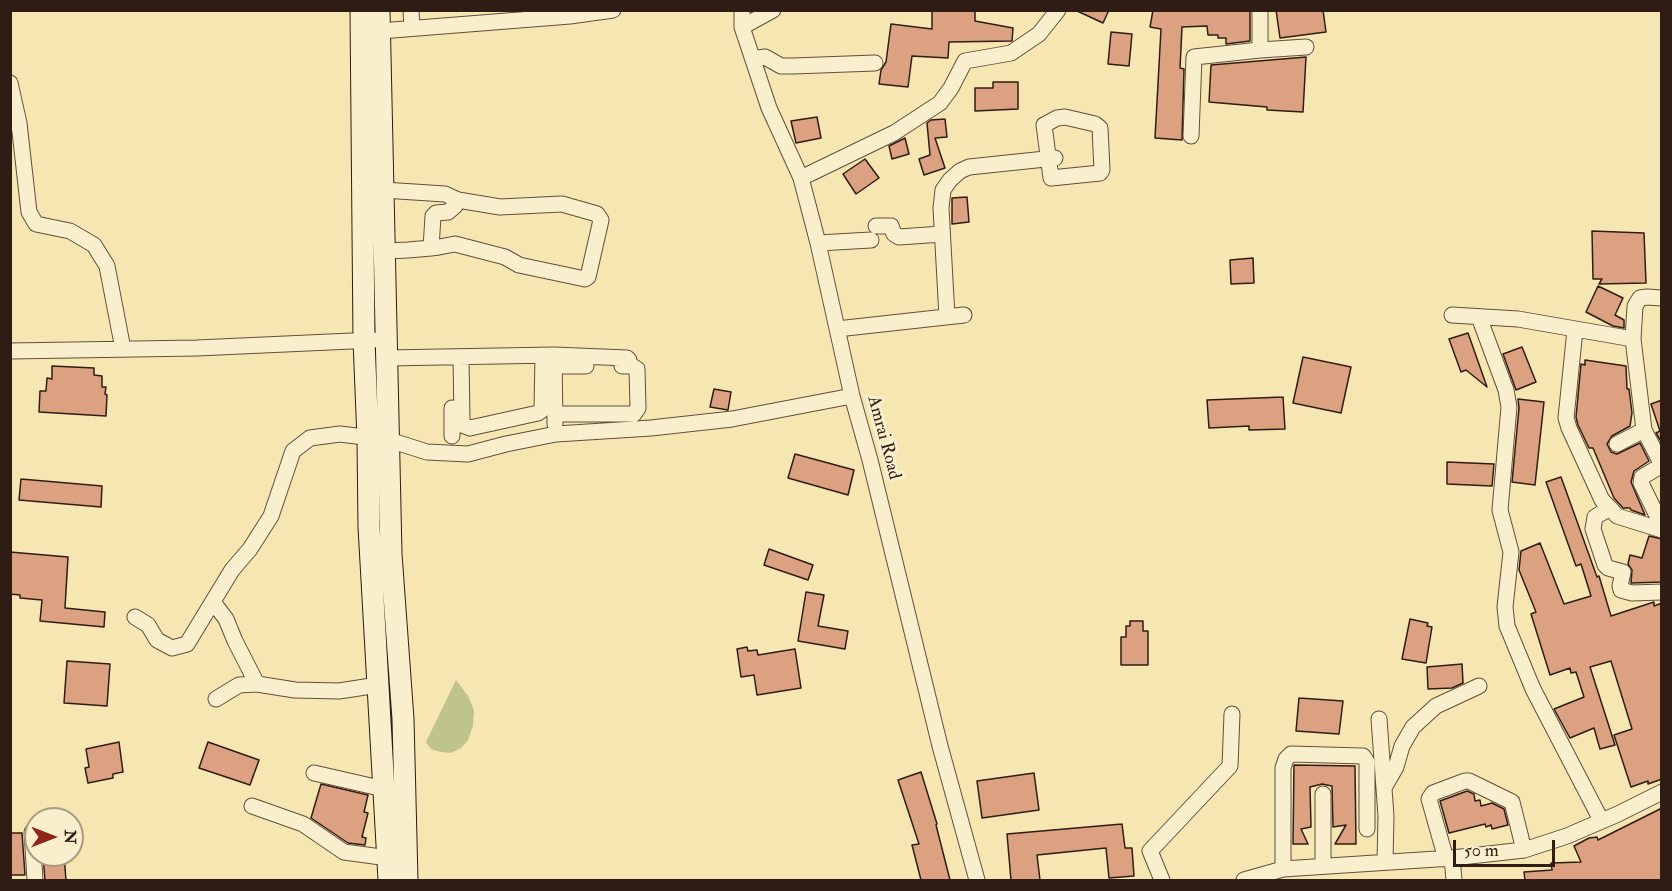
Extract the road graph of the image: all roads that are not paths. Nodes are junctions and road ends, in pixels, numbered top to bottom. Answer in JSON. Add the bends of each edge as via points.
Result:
{"nodes":[{"id":1,"x":361,"y":10,"type":"edge"},
{"id":2,"x":411,"y":10,"type":"edge"},
{"id":3,"x":613,"y":10,"type":"edge"},
{"id":4,"x":730,"y":10,"type":"edge"},
{"id":5,"x":742,"y":10,"type":"edge"},
{"id":6,"x":773,"y":10,"type":"edge"},
{"id":7,"x":1058,"y":10,"type":"edge"},
{"id":8,"x":1260,"y":10,"type":"edge"},
{"id":9,"x":591,"y":12,"type":"edge"},
{"id":10,"x":380,"y":21,"type":"edge"},
{"id":11,"x":742,"y":27,"type":"junction"},
{"id":12,"x":412,"y":28,"type":"junction"},
{"id":13,"x":1306,"y":47,"type":"dead end"},
{"id":14,"x":1260,"y":50,"type":"junction"},
{"id":15,"x":753,"y":59,"type":"junction"},
{"id":16,"x":875,"y":63,"type":"dead end"},
{"id":17,"x":10,"y":83,"type":"edge"},
{"id":18,"x":15,"y":124,"type":"edge"},
{"id":19,"x":1191,"y":136,"type":"dead end"},
{"id":20,"x":1051,"y":158,"type":"junction"},
{"id":21,"x":801,"y":178,"type":"junction"},
{"id":22,"x":383,"y":190,"type":"junction"},
{"id":23,"x":458,"y":200,"type":"junction"},
{"id":24,"x":942,"y":234,"type":"junction"},
{"id":25,"x":818,"y":243,"type":"junction"},
{"id":26,"x":431,"y":248,"type":"junction"},
{"id":27,"x":384,"y":251,"type":"junction"},
{"id":28,"x":1662,"y":298,"type":"edge"},
{"id":29,"x":964,"y":315,"type":"dead end"},
{"id":30,"x":1452,"y":315,"type":"dead end"},
{"id":31,"x":947,"y":317,"type":"junction"},
{"id":32,"x":1479,"y":317,"type":"junction"},
{"id":33,"x":837,"y":329,"type":"junction"},
{"id":34,"x":1575,"y":330,"type":"junction"},
{"id":35,"x":1633,"y":339,"type":"junction"},
{"id":36,"x":363,"y":341,"type":"junction"},
{"id":37,"x":123,"y":349,"type":"junction"},
{"id":38,"x":386,"y":349,"type":"junction"},
{"id":39,"x":10,"y":351,"type":"edge"},
{"id":40,"x":456,"y":357,"type":"junction"},
{"id":41,"x":551,"y":358,"type":"junction"},
{"id":42,"x":852,"y":396,"type":"junction"},
{"id":43,"x":555,"y":414,"type":"junction"},
{"id":44,"x":1644,"y":430,"type":"junction"},
{"id":45,"x":555,"y":434,"type":"junction"},
{"id":46,"x":452,"y":436,"type":"dead end"},
{"id":47,"x":378,"y":439,"type":"junction"},
{"id":48,"x":1617,"y":444,"type":"dead end"},
{"id":49,"x":1610,"y":508,"type":"junction"},
{"id":50,"x":1662,"y":526,"type":"edge"},
{"id":51,"x":380,"y":527,"type":"junction"},
{"id":52,"x":1662,"y":530,"type":"edge"},
{"id":53,"x":1662,"y":592,"type":"edge"},
{"id":54,"x":213,"y":602,"type":"junction"},
{"id":55,"x":135,"y":616,"type":"dead end"},
{"id":56,"x":257,"y":684,"type":"junction"},
{"id":57,"x":378,"y":685,"type":"junction"},
{"id":58,"x":1479,"y":686,"type":"dead end"},
{"id":59,"x":216,"y":699,"type":"dead end"},
{"id":60,"x":1232,"y":714,"type":"dead end"},
{"id":61,"x":1379,"y":719,"type":"dead end"},
{"id":62,"x":314,"y":773,"type":"dead end"},
{"id":63,"x":1384,"y":786,"type":"junction"},
{"id":64,"x":384,"y":789,"type":"junction"},
{"id":65,"x":1662,"y":792,"type":"edge"},
{"id":66,"x":1323,"y":794,"type":"dead end"},
{"id":67,"x":252,"y":806,"type":"dead end"},
{"id":68,"x":1386,"y":816,"type":"junction"},
{"id":69,"x":1601,"y":820,"type":"junction"},
{"id":70,"x":1524,"y":850,"type":"junction"},
{"id":71,"x":1449,"y":858,"type":"junction"},
{"id":72,"x":1384,"y":862,"type":"junction"},
{"id":73,"x":401,"y":866,"type":"edge"},
{"id":74,"x":1283,"y":869,"type":"junction"},
{"id":75,"x":1312,"y":871,"type":"edge"},
{"id":76,"x":389,"y":880,"type":"edge"},
{"id":77,"x":977,"y":880,"type":"edge"},
{"id":78,"x":1162,"y":880,"type":"edge"},
{"id":79,"x":1244,"y":880,"type":"edge"},
{"id":80,"x":1454,"y":880,"type":"edge"}],
"edges":[{"from":1,"to":36,"type":"street"},
{"from":2,"to":12,"type":"street"},
{"from":3,"to":9,"type":"street"},
{"from":4,"to":11,"type":"street"},
{"from":5,"to":11,"type":"street","name":"Amrai Road"},
{"from":6,"to":11,"type":"street"},
{"from":7,"to":21,"type":"street","via":[[1039,34],[1011,53],[965,61],[940,103],[894,133]]},
{"from":8,"to":14,"type":"street"},
{"from":9,"to":12,"type":"street"},
{"from":10,"to":12,"type":"street"},
{"from":10,"to":22,"type":"street"},
{"from":11,"to":15,"type":"street","name":"Amrai Road"},
{"from":13,"to":14,"type":"street"},
{"from":14,"to":19,"type":"street","via":[[1194,57]]},
{"from":15,"to":16,"type":"street","via":[[765,57],[781,66]]},
{"from":15,"to":21,"type":"street","name":"Amrai Road","via":[[769,108]]},
{"from":17,"to":18,"type":"street"},
{"from":18,"to":37,"type":"street","via":[[29,212],[36,224],[70,231],[94,245],[106,266]]},
{"from":20,"to":20,"type":"street","via":[[1053,179],[1100,173],[1100,128],[1065,117],[1046,123]]},
{"from":20,"to":24,"type":"street","via":[[960,171],[943,190]]},
{"from":21,"to":25,"type":"street","name":"Amrai Road"},
{"from":22,"to":23,"type":"street","via":[[445,194]]},
{"from":22,"to":27,"type":"street"},
{"from":23,"to":26,"type":"street","via":[[448,212],[434,216]]},
{"from":23,"to":26,"type":"street","via":[[507,207],[562,204],[597,214],[601,220],[588,277],[519,265],[505,257],[455,244]]},
{"from":24,"to":25,"type":"street","via":[[899,237],[891,226]]},
{"from":24,"to":31,"type":"street"},
{"from":25,"to":33,"type":"street","name":"Amrai Road"},
{"from":26,"to":27,"type":"street"},
{"from":27,"to":38,"type":"street"},
{"from":28,"to":35,"type":"street","via":[[1640,298],[1635,306]]},
{"from":29,"to":31,"type":"street"},
{"from":30,"to":32,"type":"street"},
{"from":31,"to":33,"type":"street"},
{"from":32,"to":34,"type":"street","via":[[1518,319]]},
{"from":32,"to":69,"type":"street","via":[[1509,407],[1500,510],[1511,552],[1505,607],[1508,626],[1533,689]]},
{"from":33,"to":42,"type":"street","name":"Amrai Road"},
{"from":34,"to":35,"type":"street"},
{"from":34,"to":49,"type":"street","via":[[1566,418],[1602,500]]},
{"from":35,"to":44,"type":"street"},
{"from":36,"to":37,"type":"street"},
{"from":36,"to":38,"type":"street"},
{"from":36,"to":47,"type":"street"},
{"from":37,"to":39,"type":"street"},
{"from":38,"to":40,"type":"street"},
{"from":38,"to":47,"type":"street"},
{"from":40,"to":41,"type":"street"},
{"from":40,"to":41,"type":"street","via":[[462,425],[470,428],[542,410]]},
{"from":40,"to":46,"type":"street"},
{"from":41,"to":43,"type":"street"},
{"from":41,"to":43,"type":"street","via":[[627,358],[629,366],[637,369],[638,408],[634,414]]},
{"from":42,"to":45,"type":"street","via":[[732,419]]},
{"from":42,"to":77,"type":"street","name":"Amrai Road"},
{"from":43,"to":45,"type":"street"},
{"from":44,"to":48,"type":"street"},
{"from":44,"to":50,"type":"street","via":[[1660,463],[1642,477],[1641,483]]},
{"from":45,"to":47,"type":"street","via":[[468,454],[427,452]]},
{"from":47,"to":51,"type":"street"},
{"from":47,"to":54,"type":"street","via":[[325,435],[310,438],[293,451],[271,516]]},
{"from":49,"to":52,"type":"street","via":[[1617,516]]},
{"from":49,"to":53,"type":"street","via":[[1596,517],[1593,529],[1605,565],[1623,572],[1622,590]]},
{"from":51,"to":57,"type":"street"},
{"from":51,"to":73,"type":"street","via":[[403,719]]},
{"from":54,"to":55,"type":"street","via":[[187,644],[172,648],[158,640],[148,625]]},
{"from":54,"to":56,"type":"street","via":[[226,619]]},
{"from":56,"to":57,"type":"street","via":[[339,691]]},
{"from":56,"to":59,"type":"street","via":[[239,684]]},
{"from":57,"to":64,"type":"street"},
{"from":58,"to":63,"type":"street","via":[[1436,706],[1413,726]]},
{"from":60,"to":78,"type":"street","via":[[1230,766],[1150,851]]},
{"from":61,"to":63,"type":"street"},
{"from":62,"to":64,"type":"street"},
{"from":63,"to":68,"type":"street"},
{"from":64,"to":73,"type":"street"},
{"from":65,"to":69,"type":"street"},
{"from":66,"to":75,"type":"street"},
{"from":67,"to":73,"type":"street","via":[[303,824],[344,852]]},
{"from":68,"to":72,"type":"street"},
{"from":68,"to":74,"type":"street","via":[[1367,823],[1367,762],[1363,756],[1291,754],[1283,768]]},
{"from":69,"to":70,"type":"street"},
{"from":70,"to":71,"type":"street"},
{"from":70,"to":71,"type":"street","via":[[1512,802],[1469,781],[1433,793],[1429,799]]},
{"from":71,"to":72,"type":"street"},
{"from":71,"to":80,"type":"street"},
{"from":72,"to":75,"type":"street"},
{"from":73,"to":76,"type":"street"},
{"from":74,"to":75,"type":"street"},
{"from":74,"to":79,"type":"street"}]}
